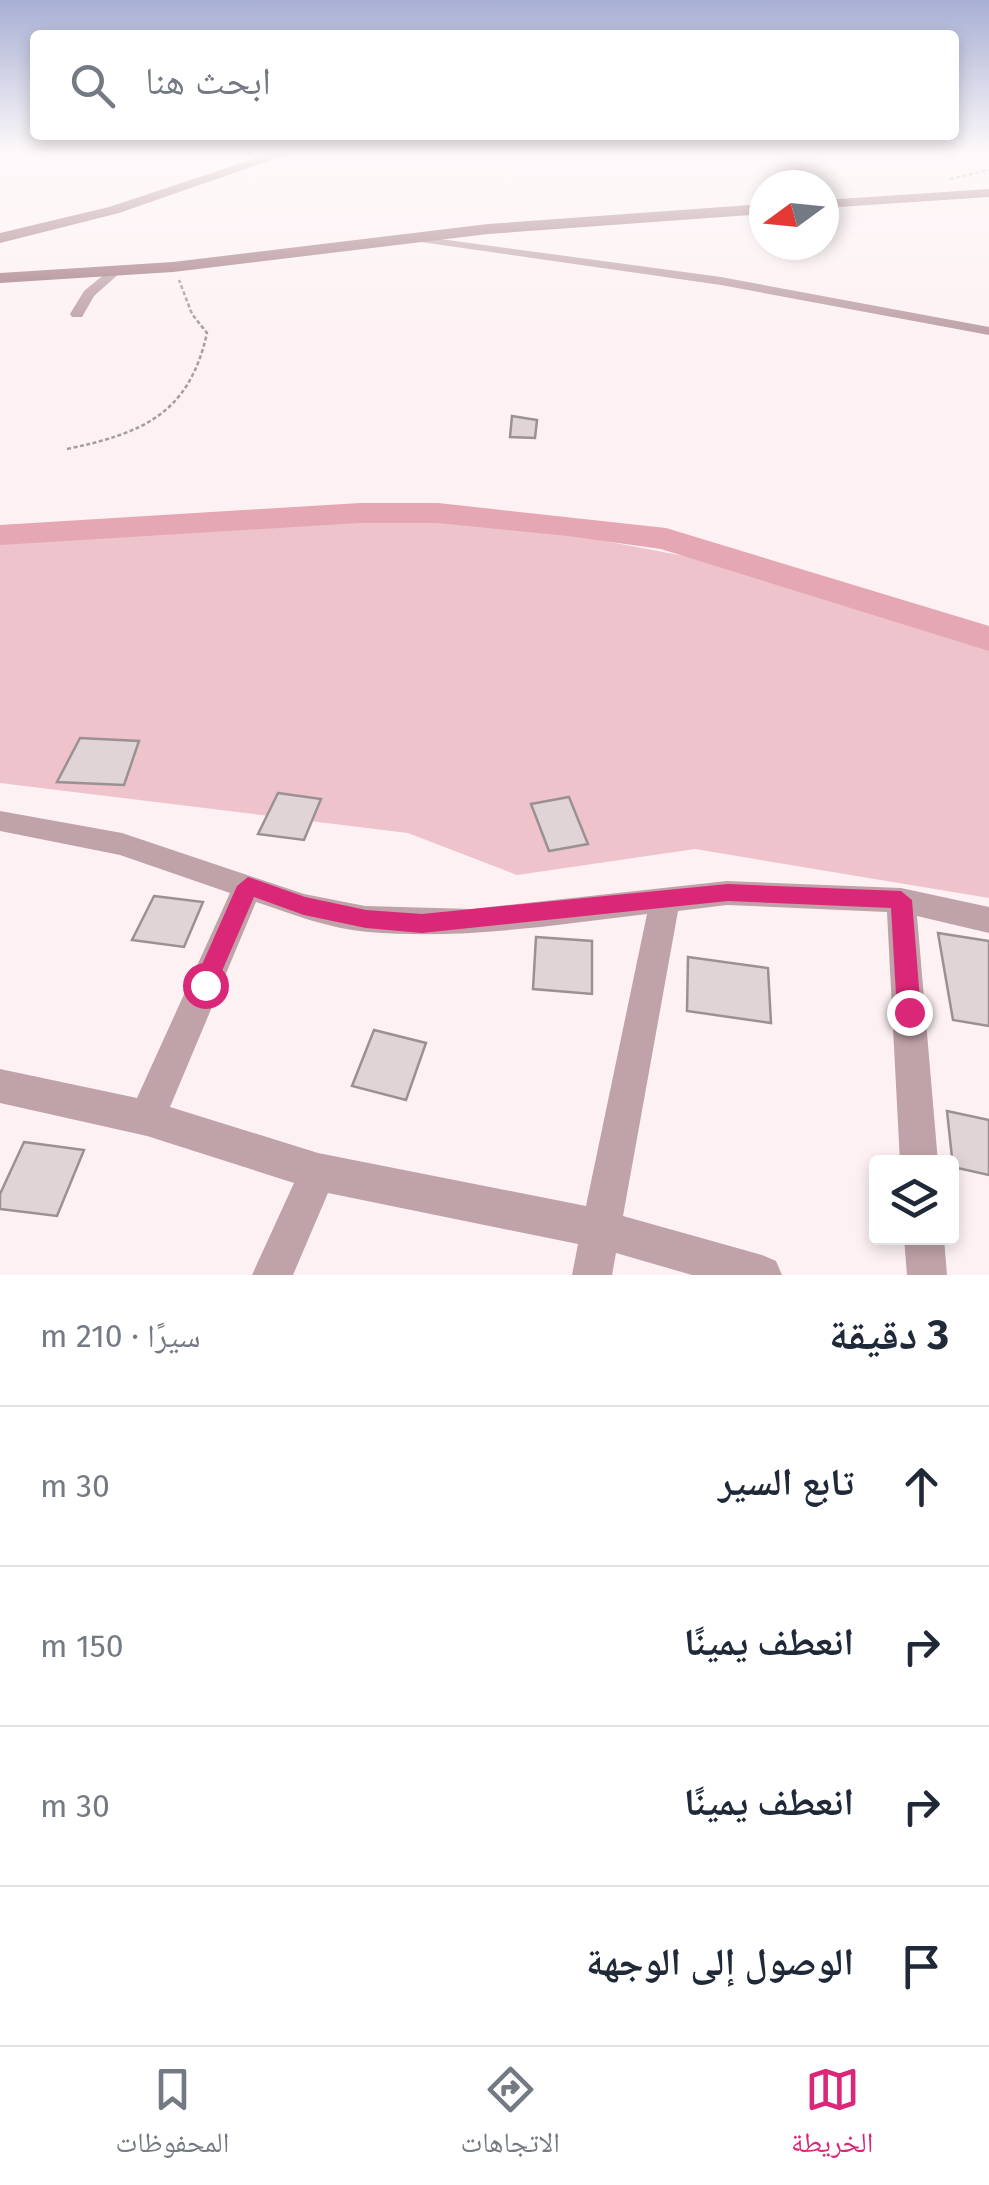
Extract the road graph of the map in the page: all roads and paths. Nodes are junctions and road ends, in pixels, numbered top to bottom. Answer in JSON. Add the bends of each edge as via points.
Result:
{"nodes":[{"id":1,"x":100,"y":212,"type":"edge"},
{"id":2,"x":713,"y":212,"type":"edge"},
{"id":3,"x":0,"y":238,"type":"edge"},
{"id":4,"x":418,"y":239,"type":"junction"},
{"id":5,"x":173,"y":266,"type":"junction"},
{"id":6,"x":116,"y":271,"type":"junction"},
{"id":7,"x":0,"y":278,"type":"edge"},
{"id":8,"x":77,"y":314,"type":"dead end"},
{"id":9,"x":989,"y":332,"type":"edge"},
{"id":10,"x":67,"y":448,"type":"dead end"},
{"id":11,"x":0,"y":821,"type":"edge"},
{"id":12,"x":248,"y":886,"type":"junction"},
{"id":13,"x":666,"y":898,"type":"junction"},
{"id":14,"x":901,"y":900,"type":"junction"},
{"id":15,"x":989,"y":920,"type":"edge"},
{"id":16,"x":0,"y":1086,"type":"edge"},
{"id":17,"x":147,"y":1118,"type":"junction"},
{"id":18,"x":919,"y":1155,"type":"edge"},
{"id":19,"x":318,"y":1172,"type":"junction"},
{"id":20,"x":601,"y":1229,"type":"junction"},
{"id":21,"x":925,"y":1245,"type":"edge"},
{"id":22,"x":272,"y":1275,"type":"edge"},
{"id":23,"x":592,"y":1275,"type":"edge"},
{"id":24,"x":762,"y":1275,"type":"edge"},
{"id":25,"x":927,"y":1275,"type":"edge"}],
"edges":[{"from":1,"to":3,"type":"street"},
{"from":2,"to":4,"type":"street"},
{"from":4,"to":5,"type":"street"},
{"from":4,"to":9,"type":"street","via":[[684,276]]},
{"from":5,"to":6,"type":"street"},
{"from":5,"to":10,"type":"path","via":[[207,333],[176,404],[144,429]]},
{"from":6,"to":7,"type":"street"},
{"from":6,"to":8,"type":"street","via":[[88,294]]},
{"from":11,"to":12,"type":"street","via":[[122,844]]},
{"from":12,"to":13,"type":"street","via":[[304,906],[422,924]]},
{"from":12,"to":17,"type":"street"},
{"from":13,"to":14,"type":"street","via":[[728,893]]},
{"from":13,"to":20,"type":"street"},
{"from":14,"to":15,"type":"street"},
{"from":14,"to":18,"type":"street"},
{"from":16,"to":17,"type":"street"},
{"from":17,"to":19,"type":"street"},
{"from":19,"to":20,"type":"street"},
{"from":19,"to":22,"type":"street"},
{"from":20,"to":23,"type":"street"},
{"from":20,"to":24,"type":"street"},
{"from":21,"to":25,"type":"street"}]}
